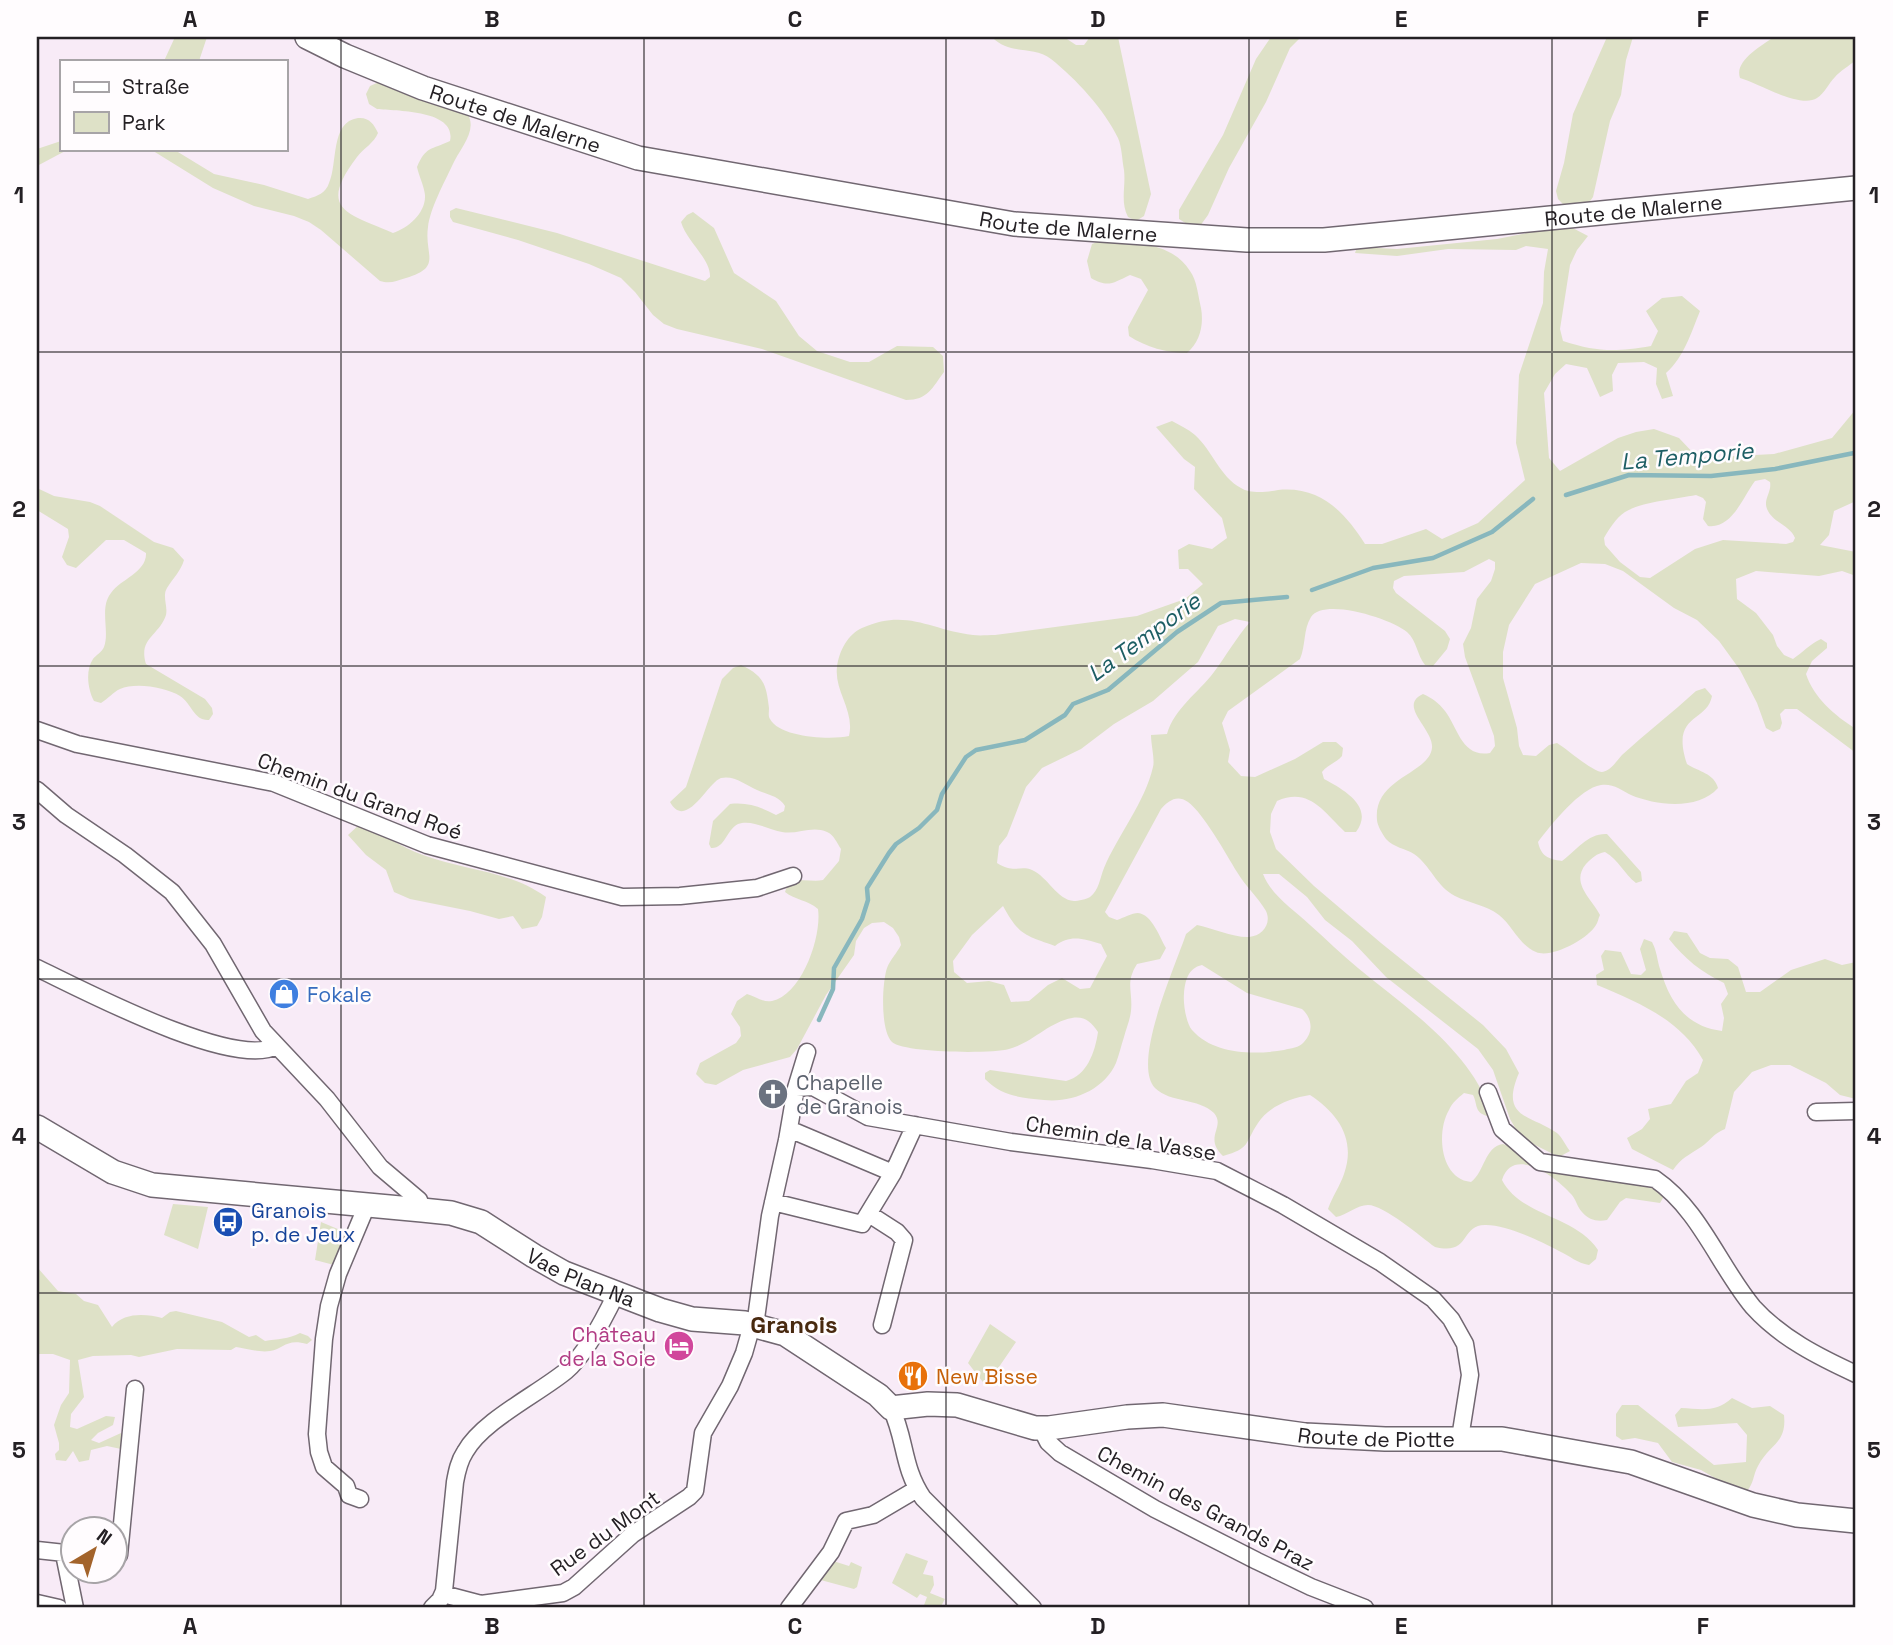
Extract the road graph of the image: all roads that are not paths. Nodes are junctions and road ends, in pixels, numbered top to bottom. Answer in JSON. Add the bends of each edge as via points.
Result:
{"nodes":[{"id":1,"x":307,"y":37,"type":"edge"},
{"id":2,"x":1856,"y":188,"type":"edge"},
{"id":3,"x":37,"y":730,"type":"edge"},
{"id":4,"x":37,"y":790,"type":"edge"},
{"id":5,"x":793,"y":876,"type":"dead end"},
{"id":6,"x":37,"y":968,"type":"edge"},
{"id":7,"x":276,"y":1046,"type":"junction"},
{"id":8,"x":807,"y":1052,"type":"dead end"},
{"id":9,"x":796,"y":1088,"type":"junction"},
{"id":10,"x":1488,"y":1092,"type":"dead end"},
{"id":11,"x":1856,"y":1111,"type":"edge"},
{"id":12,"x":1816,"y":1112,"type":"dead end"},
{"id":13,"x":915,"y":1125,"type":"junction"},
{"id":14,"x":37,"y":1127,"type":"edge"},
{"id":15,"x":789,"y":1129,"type":"junction"},
{"id":16,"x":893,"y":1173,"type":"junction"},
{"id":17,"x":773,"y":1202,"type":"junction"},
{"id":18,"x":367,"y":1205,"type":"junction"},
{"id":19,"x":422,"y":1210,"type":"junction"},
{"id":20,"x":869,"y":1214,"type":"junction"},
{"id":21,"x":616,"y":1294,"type":"junction"},
{"id":22,"x":754,"y":1325,"type":"junction"},
{"id":23,"x":882,"y":1325,"type":"dead end"},
{"id":24,"x":1856,"y":1374,"type":"edge"},
{"id":25,"x":135,"y":1389,"type":"dead end"},
{"id":26,"x":891,"y":1408,"type":"junction"},
{"id":27,"x":1041,"y":1428,"type":"junction"},
{"id":28,"x":1460,"y":1438,"type":"junction"},
{"id":29,"x":917,"y":1489,"type":"junction"},
{"id":30,"x":360,"y":1499,"type":"dead end"},
{"id":31,"x":124,"y":1516,"type":"edge"},
{"id":32,"x":1856,"y":1521,"type":"edge"},
{"id":33,"x":37,"y":1550,"type":"edge"},
{"id":34,"x":60,"y":1553,"type":"edge"},
{"id":35,"x":73,"y":1586,"type":"edge"},
{"id":36,"x":443,"y":1594,"type":"junction"},
{"id":37,"x":37,"y":1602,"type":"edge"},
{"id":38,"x":59,"y":1608,"type":"edge"},
{"id":39,"x":75,"y":1608,"type":"edge"},
{"id":40,"x":432,"y":1608,"type":"edge"},
{"id":41,"x":789,"y":1608,"type":"edge"},
{"id":42,"x":1032,"y":1608,"type":"edge"},
{"id":43,"x":1365,"y":1608,"type":"edge"}],
"edges":[{"from":1,"to":2,"type":"street","name":"Route de Malerne","via":[[423,88],[638,158],[1014,223],[1247,240],[1324,240]]},
{"from":3,"to":5,"type":"street","name":"Chemin du Grand Roé","via":[[63,741],[284,786],[419,842],[622,897],[757,888]]},
{"from":4,"to":7,"type":"street","via":[[172,892],[214,944],[253,1016]]},
{"from":6,"to":7,"type":"street","via":[[194,1039],[250,1052]]},
{"from":7,"to":19,"type":"street","via":[[380,1167],[421,1202]]},
{"from":8,"to":9,"type":"street","name":"Rue du Mont"},
{"from":9,"to":13,"type":"street","name":"Chemin de la Vasse","via":[[813,1087],[868,1117]]},
{"from":9,"to":15,"type":"street","name":"Rue du Mont"},
{"from":10,"to":24,"type":"street","via":[[1502,1129],[1541,1162],[1655,1179],[1669,1189],[1753,1306],[1777,1331]]},
{"from":11,"to":12,"type":"street"},
{"from":13,"to":16,"type":"street"},
{"from":13,"to":28,"type":"street","name":"Chemin de la Vasse","via":[[1217,1171],[1283,1205],[1380,1262],[1433,1299],[1451,1319],[1465,1344],[1470,1375]]},
{"from":14,"to":18,"type":"street","name":"Vae Plan Na","via":[[113,1172],[141,1183]]},
{"from":15,"to":16,"type":"street"},
{"from":15,"to":17,"type":"street","name":"Rue du Mont"},
{"from":16,"to":20,"type":"street"},
{"from":17,"to":20,"type":"street","via":[[858,1224]]},
{"from":17,"to":22,"type":"street","name":"Rue du Mont"},
{"from":18,"to":19,"type":"street","name":"Vae Plan Na"},
{"from":18,"to":30,"type":"street","via":[[330,1306],[317,1434],[324,1467],[346,1486],[349,1495]]},
{"from":19,"to":21,"type":"street","name":"Vae Plan Na","via":[[481,1222],[550,1265]]},
{"from":20,"to":23,"type":"street","via":[[904,1240]]},
{"from":21,"to":22,"type":"street","name":"Vae Plan Na","via":[[684,1317]]},
{"from":21,"to":36,"type":"street","via":[[574,1363],[480,1433],[466,1450],[455,1482]]},
{"from":22,"to":26,"type":"street","name":"Vae Plan Na","via":[[799,1341]]},
{"from":22,"to":36,"type":"street","name":"Rue du Mont","via":[[730,1386],[704,1431],[695,1491],[689,1497],[633,1534],[563,1593],[481,1604]]},
{"from":25,"to":31,"type":"street"},
{"from":26,"to":27,"type":"street","name":"Route de Piotte","via":[[957,1405]]},
{"from":26,"to":29,"type":"street"},
{"from":27,"to":28,"type":"street","name":"Route de Piotte","via":[[1163,1415],[1305,1435]]},
{"from":27,"to":43,"type":"street","name":"Chemin des Grands Praz","via":[[1060,1453],[1155,1509],[1295,1580]]},
{"from":28,"to":32,"type":"street","name":"Route de Piotte","via":[[1502,1439],[1620,1459],[1753,1505]]},
{"from":29,"to":41,"type":"street","via":[[873,1515],[846,1521],[831,1552]]},
{"from":29,"to":42,"type":"street"},
{"from":33,"to":34,"type":"street"},
{"from":35,"to":39,"type":"street"},
{"from":36,"to":40,"type":"street"},
{"from":37,"to":38,"type":"street"}]}
